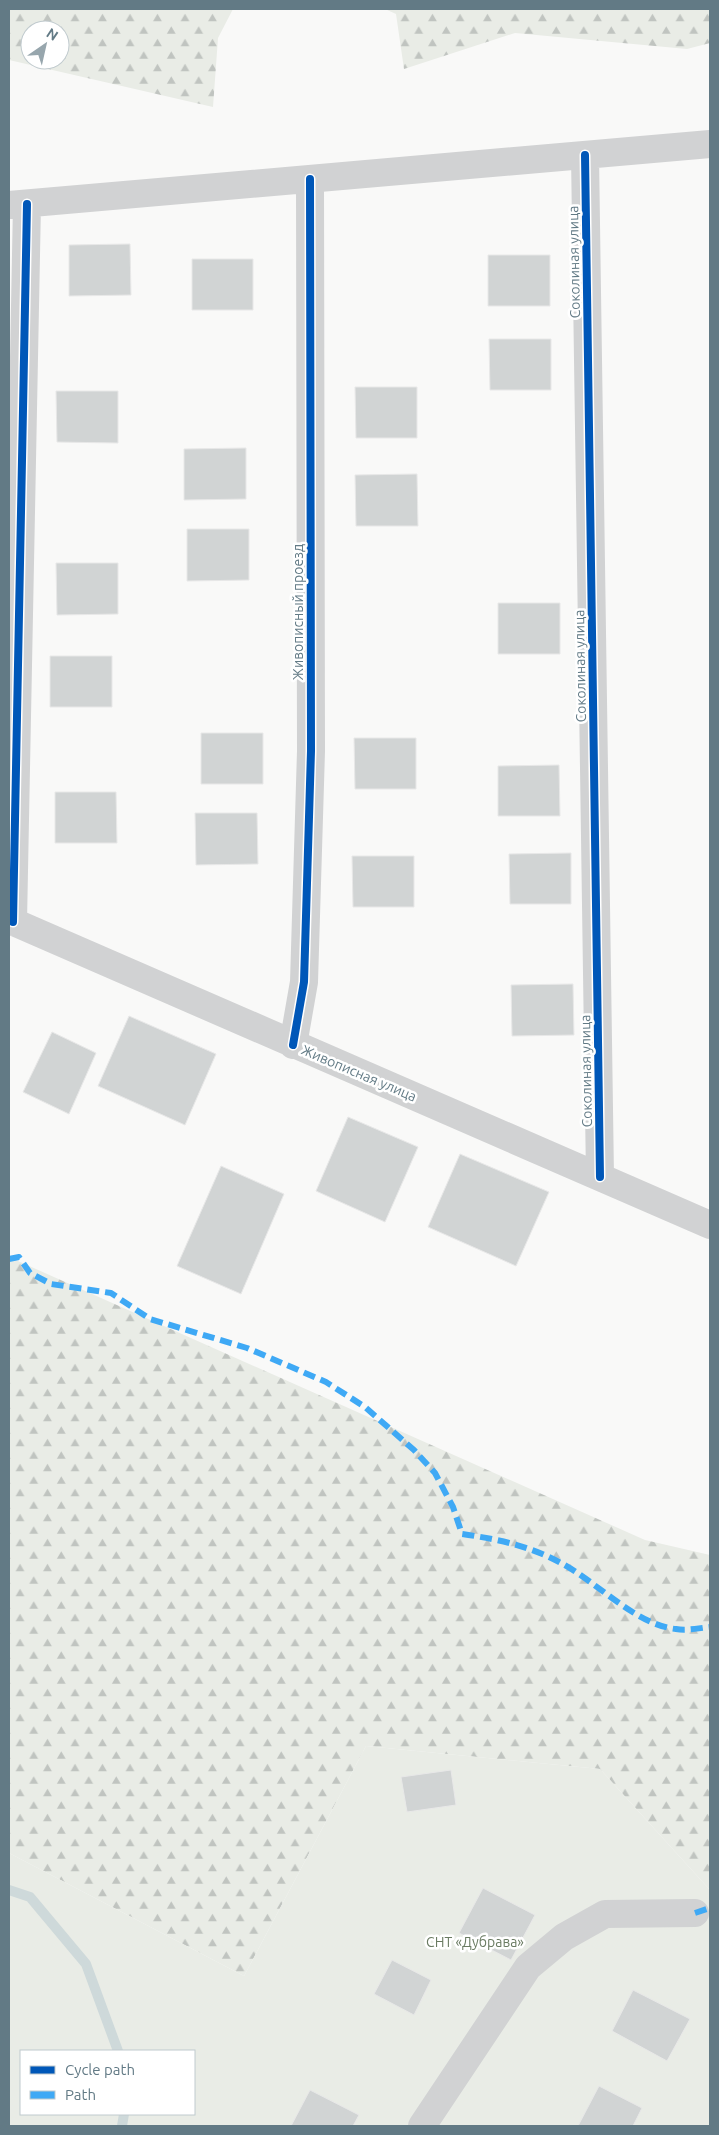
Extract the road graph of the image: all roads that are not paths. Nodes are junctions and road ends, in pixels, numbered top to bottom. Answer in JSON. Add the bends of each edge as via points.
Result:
{"nodes":[{"id":1,"x":710,"y":144,"type":"edge"},
{"id":2,"x":585,"y":155,"type":"junction"},
{"id":3,"x":310,"y":179,"type":"junction"},
{"id":4,"x":18,"y":204,"type":"edge"},
{"id":5,"x":11,"y":921,"type":"edge"},
{"id":6,"x":293,"y":1045,"type":"junction"},
{"id":7,"x":600,"y":1177,"type":"junction"},
{"id":8,"x":710,"y":1225,"type":"edge"},
{"id":9,"x":695,"y":1912,"type":"dead end"},
{"id":10,"x":422,"y":2126,"type":"edge"}],
"edges":[{"from":1,"to":2,"type":"street"},
{"from":2,"to":3,"type":"street"},
{"from":2,"to":7,"type":"street","name":"Соколиная улица"},
{"from":3,"to":4,"type":"street"},
{"from":3,"to":6,"type":"street","name":"Живописный проезд","via":[[312,751],[304,982]]},
{"from":4,"to":5,"type":"street"},
{"from":5,"to":6,"type":"street","name":"Живописная улица"},
{"from":6,"to":7,"type":"street","name":"Живописная улица"},
{"from":7,"to":8,"type":"street","name":"Живописная улица"},
{"from":9,"to":10,"type":"street","via":[[605,1914],[564,1936],[528,1967]]}]}
